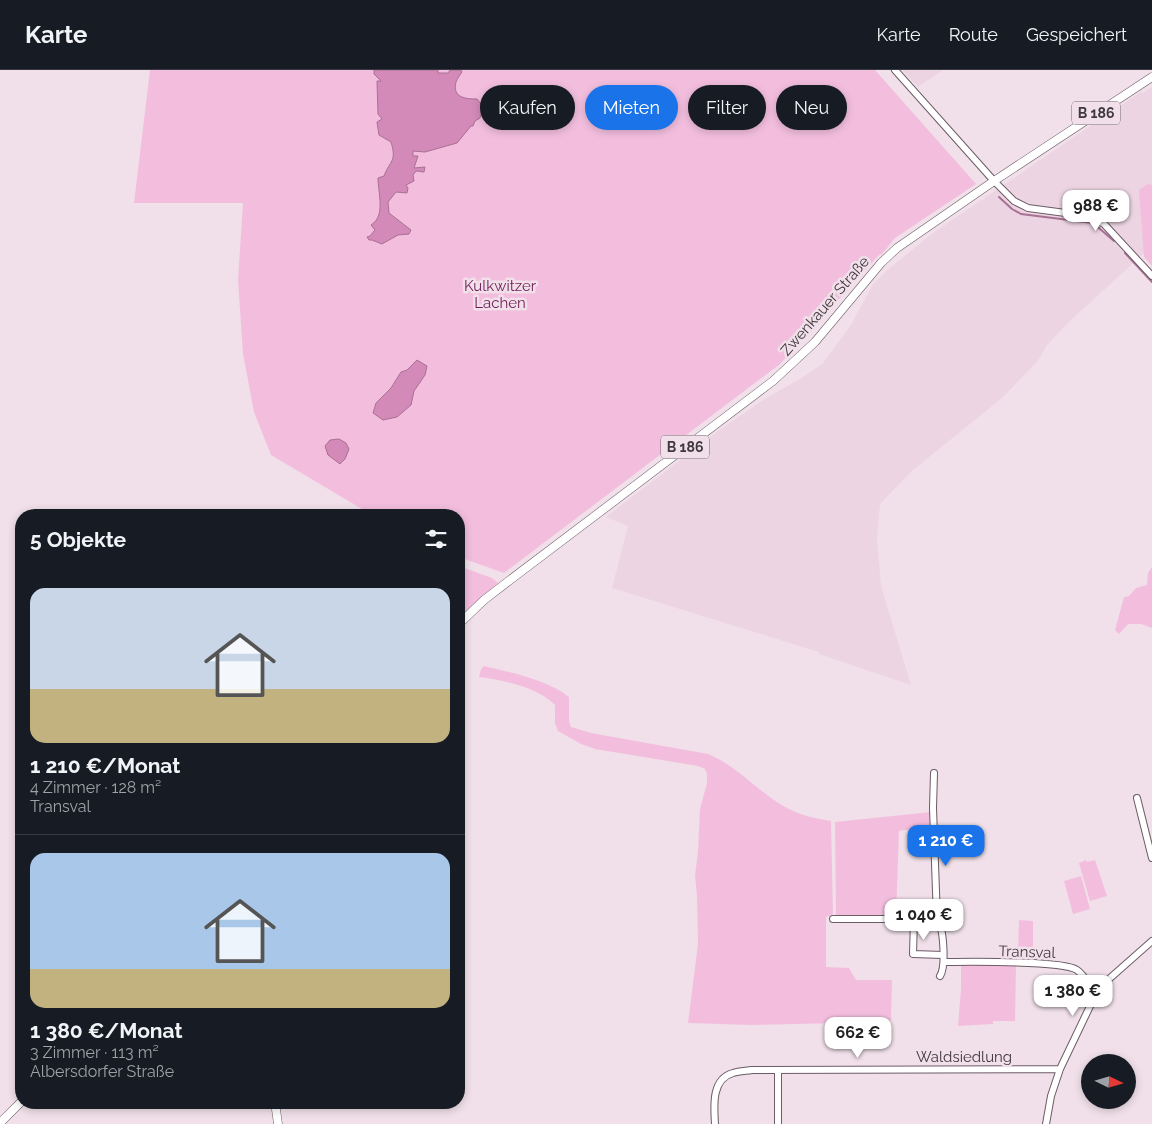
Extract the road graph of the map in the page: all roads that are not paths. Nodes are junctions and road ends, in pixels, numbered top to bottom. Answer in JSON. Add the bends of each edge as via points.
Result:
{"nodes":[{"id":1,"x":894,"y":70,"type":"edge"},
{"id":2,"x":1152,"y":76,"type":"edge"},
{"id":3,"x":994,"y":181,"type":"junction"},
{"id":4,"x":1152,"y":276,"type":"edge"},
{"id":5,"x":465,"y":618,"type":"edge"},
{"id":6,"x":934,"y":773,"type":"dead end"},
{"id":7,"x":1137,"y":798,"type":"dead end"},
{"id":8,"x":1152,"y":858,"type":"edge"},
{"id":9,"x":914,"y":918,"type":"junction"},
{"id":10,"x":833,"y":919,"type":"dead end"},
{"id":11,"x":937,"y":919,"type":"junction"},
{"id":12,"x":1152,"y":941,"type":"edge"},
{"id":13,"x":943,"y":955,"type":"junction"},
{"id":14,"x":944,"y":962,"type":"junction"},
{"id":15,"x":940,"y":976,"type":"dead end"},
{"id":16,"x":1097,"y":994,"type":"junction"},
{"id":17,"x":778,"y":1070,"type":"junction"},
{"id":18,"x":1060,"y":1070,"type":"junction"},
{"id":19,"x":15,"y":1108,"type":"edge"},
{"id":20,"x":276,"y":1109,"type":"edge"},
{"id":21,"x":0,"y":1122,"type":"edge"},
{"id":22,"x":278,"y":1124,"type":"edge"},
{"id":23,"x":715,"y":1124,"type":"edge"},
{"id":24,"x":778,"y":1124,"type":"edge"},
{"id":25,"x":1046,"y":1124,"type":"edge"}],
"edges":[{"from":1,"to":3,"type":"street"},
{"from":2,"to":3,"type":"main road","name":"Zwenkauer Straße","number":"B 186"},
{"from":3,"to":4,"type":"street","via":[[1028,208],[1088,216],[1104,224]]},
{"from":3,"to":5,"type":"main road","name":"Zwenkauer Straße","number":"B 186","via":[[897,248],[809,348],[766,387],[510,580]]},
{"from":6,"to":11,"type":"street"},
{"from":7,"to":8,"type":"street"},
{"from":9,"to":10,"type":"street"},
{"from":9,"to":11,"type":"street"},
{"from":9,"to":13,"type":"street","via":[[913,954]]},
{"from":11,"to":13,"type":"street","via":[[942,927]]},
{"from":12,"to":16,"type":"street","via":[[1112,976]]},
{"from":13,"to":14,"type":"street"},
{"from":14,"to":15,"type":"street"},
{"from":14,"to":16,"type":"street","name":"Transval","via":[[1066,966],[1077,970]]},
{"from":16,"to":18,"type":"street"},
{"from":17,"to":18,"type":"street","name":"Waldsiedlung"},
{"from":17,"to":23,"type":"street","name":"Waldsiedlung","via":[[731,1073],[722,1080],[716,1088]]},
{"from":17,"to":24,"type":"street"},
{"from":18,"to":25,"type":"street"},
{"from":19,"to":21,"type":"main road"},
{"from":20,"to":22,"type":"main road"}]}
